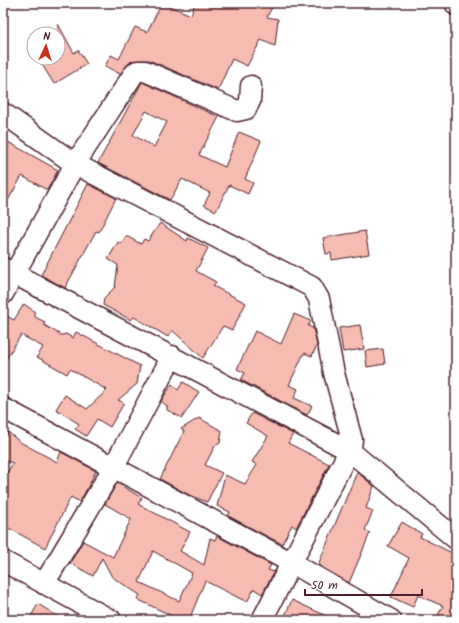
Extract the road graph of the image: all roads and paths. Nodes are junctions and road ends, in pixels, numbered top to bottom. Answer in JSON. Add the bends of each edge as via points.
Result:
{"nodes":[{"id":1,"x":251,"y":86,"type":"dead end"},
{"id":2,"x":3,"y":113,"type":"edge"},
{"id":3,"x":75,"y":164,"type":"junction"},
{"id":4,"x":8,"y":271,"type":"edge"},
{"id":5,"x":3,"y":294,"type":"edge"},
{"id":6,"x":172,"y":356,"type":"junction"},
{"id":7,"x":3,"y":408,"type":"edge"},
{"id":8,"x":350,"y":451,"type":"junction"},
{"id":9,"x":113,"y":468,"type":"junction"},
{"id":10,"x":456,"y":539,"type":"edge"},
{"id":11,"x":3,"y":561,"type":"edge"},
{"id":12,"x":292,"y":564,"type":"junction"},
{"id":13,"x":44,"y":584,"type":"junction"},
{"id":14,"x":111,"y":620,"type":"edge"},
{"id":15,"x":262,"y":620,"type":"edge"},
{"id":16,"x":391,"y":620,"type":"edge"}],
"edges":[{"from":1,"to":3,"type":"street","via":[[250,101],[246,109],[237,111],[145,71],[137,71]]},
{"from":2,"to":3,"type":"street"},
{"from":3,"to":4,"type":"street"},
{"from":3,"to":8,"type":"street","via":[[312,287],[319,299],[334,373],[352,440]]},
{"from":4,"to":5,"type":"street"},
{"from":4,"to":6,"type":"street"},
{"from":6,"to":8,"type":"street"},
{"from":6,"to":9,"type":"street"},
{"from":7,"to":9,"type":"street"},
{"from":8,"to":10,"type":"street"},
{"from":8,"to":12,"type":"street"},
{"from":9,"to":12,"type":"street"},
{"from":9,"to":13,"type":"street"},
{"from":11,"to":13,"type":"street"},
{"from":12,"to":15,"type":"street"},
{"from":12,"to":16,"type":"street"},
{"from":13,"to":14,"type":"street"}]}
